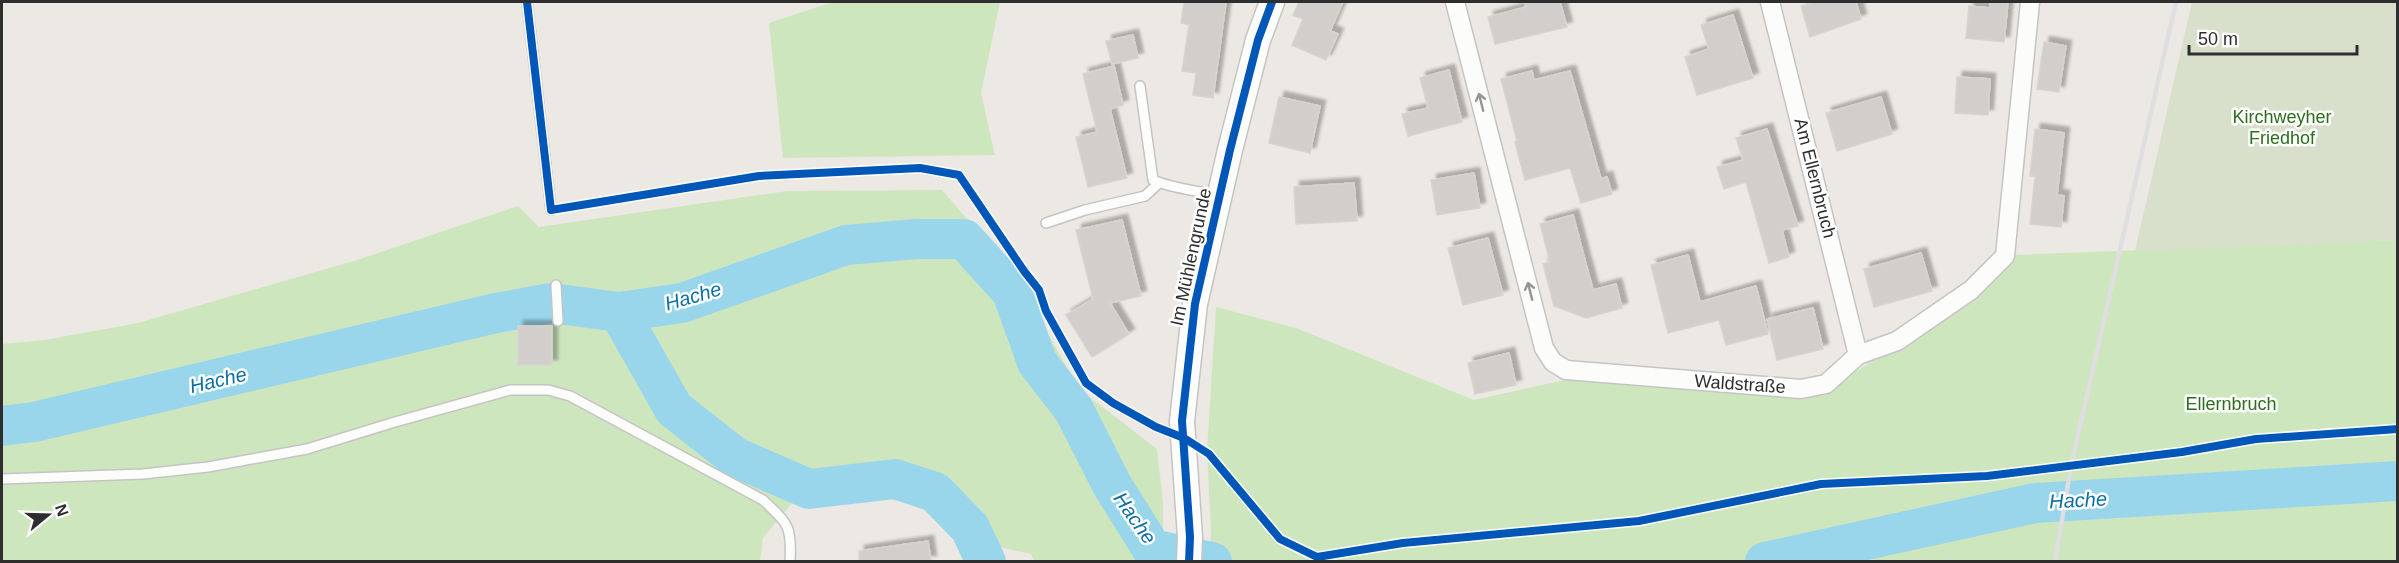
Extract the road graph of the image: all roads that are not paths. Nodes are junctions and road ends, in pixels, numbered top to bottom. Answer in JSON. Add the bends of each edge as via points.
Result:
{"nodes":[{"id":1,"x":527,"y":2,"type":"edge"},
{"id":2,"x":1272,"y":2,"type":"edge"},
{"id":3,"x":1455,"y":2,"type":"edge"},
{"id":4,"x":1770,"y":2,"type":"edge"},
{"id":5,"x":2030,"y":2,"type":"edge"},
{"id":6,"x":1140,"y":86,"type":"dead end"},
{"id":7,"x":1159,"y":183,"type":"junction"},
{"id":8,"x":1219,"y":196,"type":"junction"},
{"id":9,"x":551,"y":210,"type":"dead end"},
{"id":10,"x":1046,"y":223,"type":"dead end"},
{"id":11,"x":556,"y":285,"type":"dead end"},
{"id":12,"x":558,"y":321,"type":"dead end"},
{"id":13,"x":1858,"y":355,"type":"junction"},
{"id":14,"x":2,"y":478,"type":"edge"},
{"id":15,"x":790,"y":561,"type":"edge"},
{"id":16,"x":1189,"y":561,"type":"edge"}],
"edges":[{"from":1,"to":9,"type":"lane"},
{"from":2,"to":8,"type":"main road","name":"Im Mühlengrunde","via":[[1258,40]]},
{"from":13,"to":3,"type":"street","name":"Waldstraße","one_way":true,"via":[[1826,384],[1801,389],[1566,370],[1553,362],[1544,348]]},
{"from":4,"to":13,"type":"street","name":"Am Ellernbruch"},
{"from":5,"to":13,"type":"street","name":"Waldstraße","via":[[2005,256],[1971,290],[1897,341]]},
{"from":6,"to":7,"type":"lane","via":[[1153,180]]},
{"from":7,"to":8,"type":"lane"},
{"from":7,"to":10,"type":"lane","via":[[1145,196]]},
{"from":8,"to":16,"type":"main road","name":"Im Mühlengrunde","via":[[1195,304],[1182,421]]},
{"from":11,"to":12,"type":"lane"},
{"from":14,"to":15,"type":"lane","via":[[143,474],[208,467],[307,449],[510,390],[548,390],[570,396],[763,500],[787,522]]}]}
